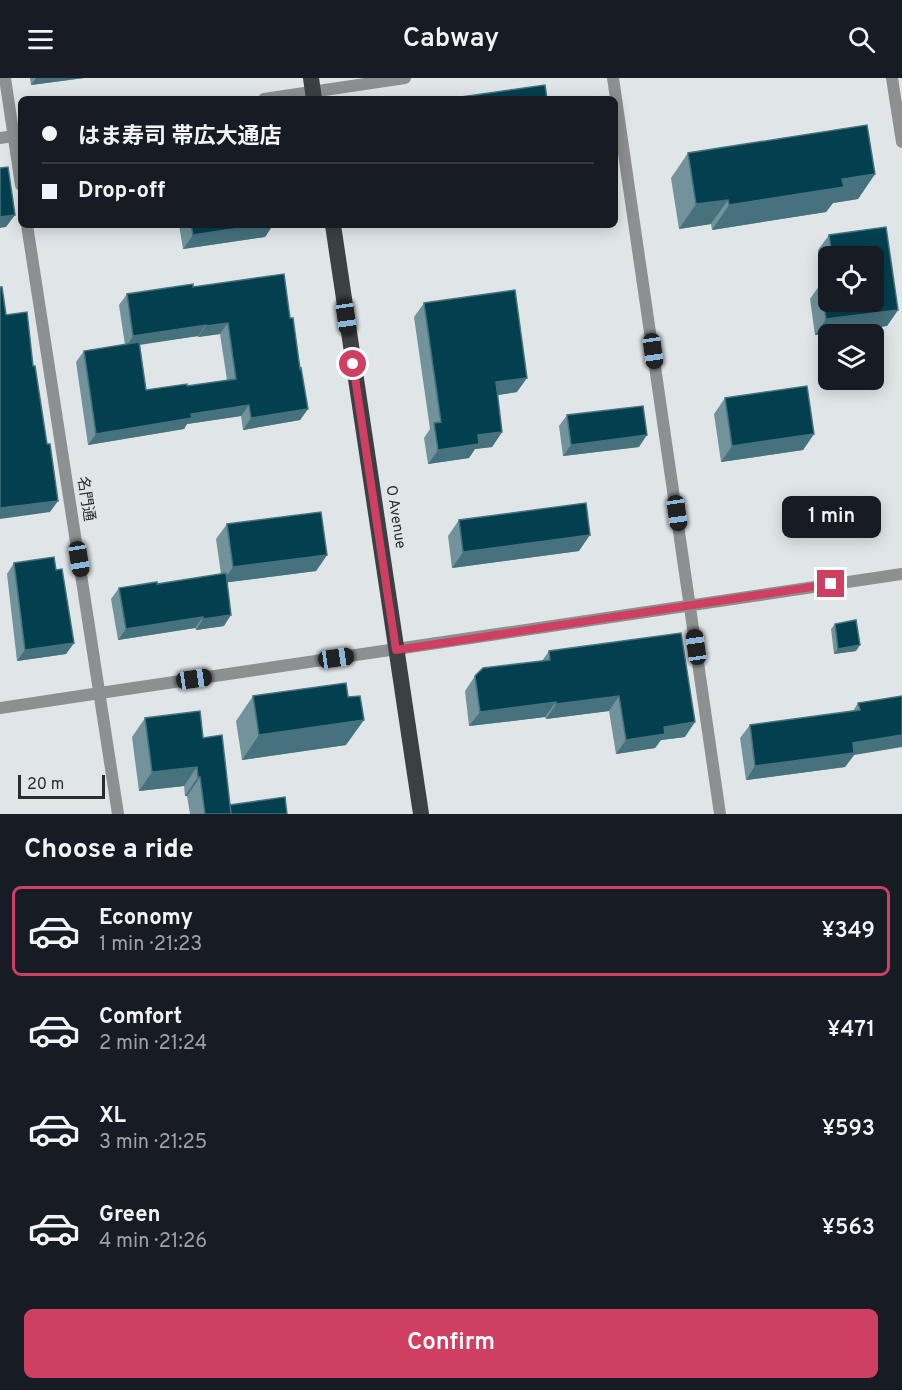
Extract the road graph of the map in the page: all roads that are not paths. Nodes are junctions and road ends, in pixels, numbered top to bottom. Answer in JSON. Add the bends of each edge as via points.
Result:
{"nodes":[{"id":1,"x":5,"y":78,"type":"edge"},
{"id":2,"x":405,"y":78,"type":"edge"},
{"id":3,"x":613,"y":78,"type":"edge"},
{"id":4,"x":892,"y":78,"type":"edge"},
{"id":5,"x":313,"y":90,"type":"edge"},
{"id":6,"x":280,"y":96,"type":"edge"},
{"id":7,"x":616,"y":96,"type":"edge"},
{"id":8,"x":618,"y":112,"type":"edge"},
{"id":9,"x":17,"y":136,"type":"edge"},
{"id":10,"x":0,"y":138,"type":"edge"},
{"id":11,"x":902,"y":142,"type":"edge"},
{"id":12,"x":27,"y":228,"type":"edge"},
{"id":13,"x":333,"y":228,"type":"edge"},
{"id":14,"x":902,"y":574,"type":"edge"},
{"id":15,"x":690,"y":605,"type":"junction"},
{"id":16,"x":396,"y":650,"type":"junction"},
{"id":17,"x":100,"y":693,"type":"junction"},
{"id":18,"x":0,"y":708,"type":"edge"},
{"id":19,"x":118,"y":814,"type":"edge"},
{"id":20,"x":421,"y":814,"type":"edge"},
{"id":21,"x":720,"y":814,"type":"edge"}],
"edges":[{"from":1,"to":9,"type":"street"},
{"from":2,"to":5,"type":"street"},
{"from":3,"to":7,"type":"street"},
{"from":4,"to":11,"type":"street"},
{"from":5,"to":6,"type":"street"},
{"from":8,"to":15,"type":"street"},
{"from":9,"to":10,"type":"street"},
{"from":12,"to":17,"type":"street","name":"名門通"},
{"from":13,"to":16,"type":"highway","name":"O Avenue"},
{"from":14,"to":15,"type":"street"},
{"from":15,"to":16,"type":"street"},
{"from":15,"to":21,"type":"street"},
{"from":16,"to":17,"type":"street"},
{"from":16,"to":20,"type":"highway","name":"O Avenue"},
{"from":17,"to":18,"type":"street"},
{"from":17,"to":19,"type":"street","name":"名門通"}]}
